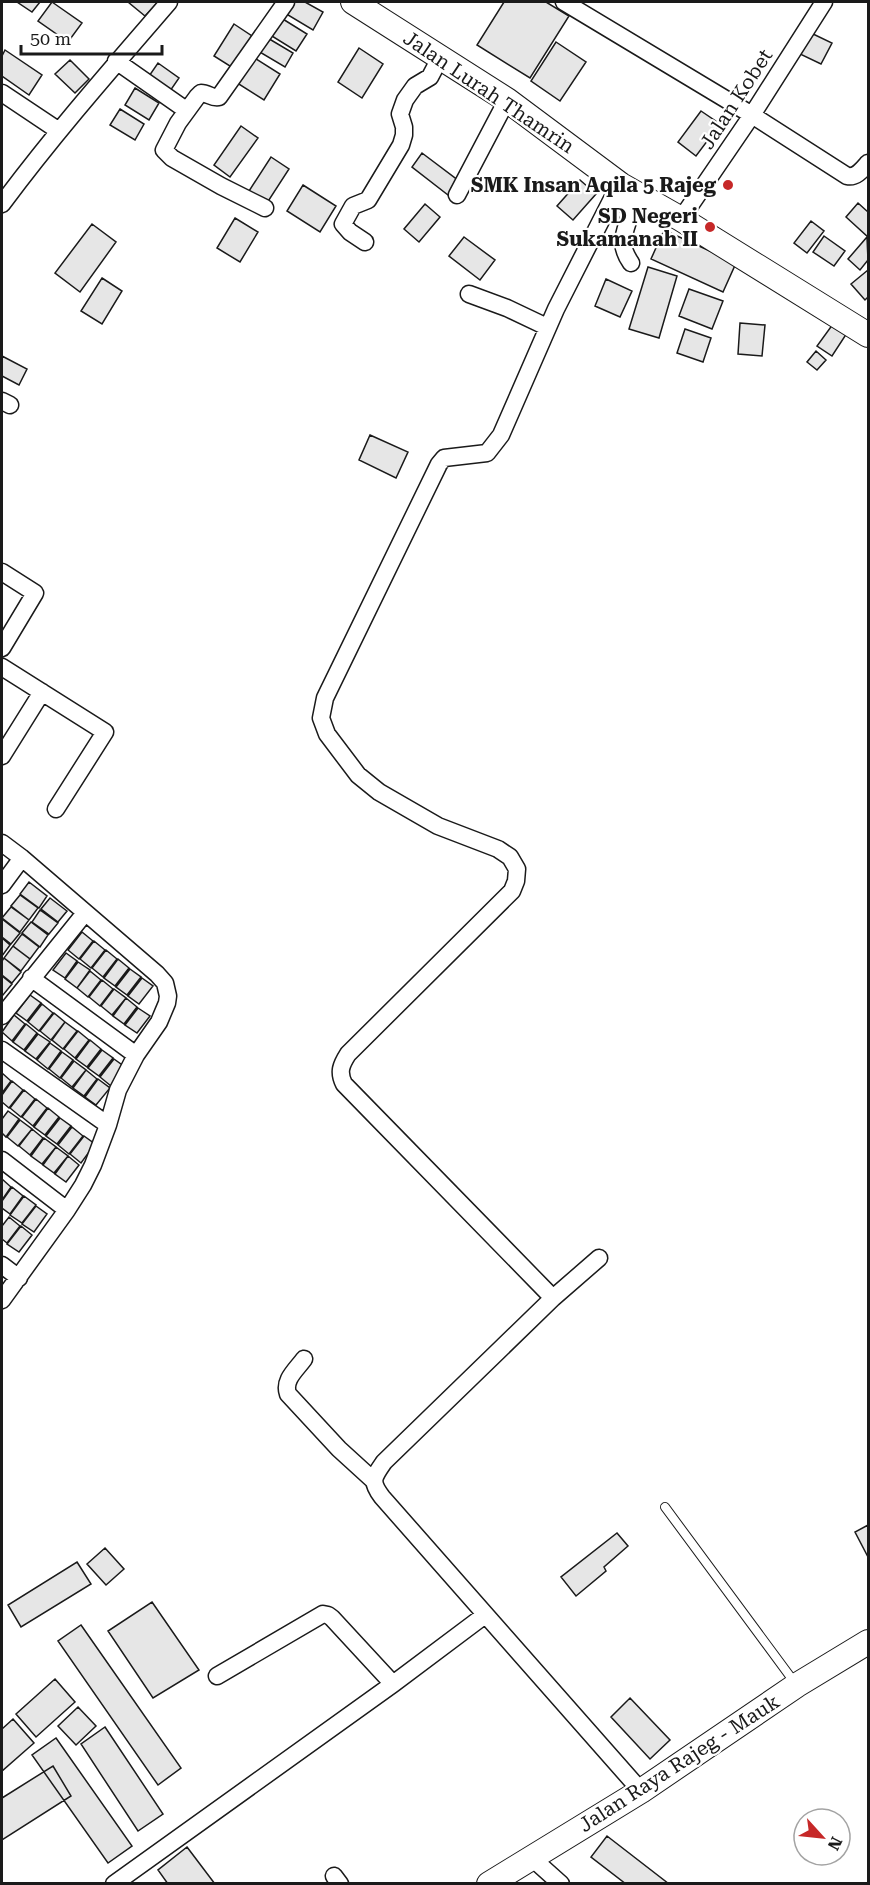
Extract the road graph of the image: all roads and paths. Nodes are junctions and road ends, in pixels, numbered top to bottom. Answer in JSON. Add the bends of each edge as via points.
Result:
{"nodes":[{"id":1,"x":169,"y":2,"type":"edge"},
{"id":2,"x":286,"y":2,"type":"edge"},
{"id":3,"x":353,"y":2,"type":"edge"},
{"id":4,"x":564,"y":2,"type":"edge"},
{"id":5,"x":824,"y":2,"type":"edge"},
{"id":6,"x":440,"y":58,"type":"junction"},
{"id":7,"x":116,"y":61,"type":"junction"},
{"id":8,"x":2,"y":93,"type":"edge"},
{"id":9,"x":507,"y":100,"type":"junction"},
{"id":10,"x":186,"y":110,"type":"junction"},
{"id":11,"x":752,"y":115,"type":"junction"},
{"id":12,"x":59,"y":131,"type":"junction"},
{"id":13,"x":868,"y":163,"type":"edge"},
{"id":14,"x":618,"y":190,"type":"junction"},
{"id":15,"x":457,"y":195,"type":"dead end"},
{"id":16,"x":2,"y":204,"type":"edge"},
{"id":17,"x":265,"y":208,"type":"dead end"},
{"id":18,"x":681,"y":219,"type":"junction"},
{"id":19,"x":365,"y":242,"type":"dead end"},
{"id":20,"x":631,"y":263,"type":"dead end"},
{"id":21,"x":469,"y":294,"type":"dead end"},
{"id":22,"x":548,"y":327,"type":"junction"},
{"id":23,"x":868,"y":336,"type":"edge"},
{"id":24,"x":2,"y":572,"type":"edge"},
{"id":25,"x":2,"y":648,"type":"edge"},
{"id":26,"x":2,"y":667,"type":"edge"},
{"id":27,"x":42,"y":692,"type":"junction"},
{"id":28,"x":2,"y":756,"type":"edge"},
{"id":29,"x":56,"y":809,"type":"dead end"},
{"id":30,"x":2,"y":843,"type":"edge"},
{"id":31,"x":22,"y":858,"type":"junction"},
{"id":32,"x":2,"y":885,"type":"edge"},
{"id":33,"x":85,"y":913,"type":"junction"},
{"id":34,"x":31,"y":978,"type":"junction"},
{"id":35,"x":2,"y":1016,"type":"edge"},
{"id":36,"x":2,"y":1050,"type":"edge"},
{"id":37,"x":136,"y":1055,"type":"junction"},
{"id":38,"x":108,"y":1125,"type":"junction"},
{"id":39,"x":2,"y":1160,"type":"edge"},
{"id":40,"x":67,"y":1210,"type":"junction"},
{"id":41,"x":599,"y":1258,"type":"dead end"},
{"id":42,"x":2,"y":1265,"type":"edge"},
{"id":43,"x":19,"y":1278,"type":"junction"},
{"id":44,"x":554,"y":1298,"type":"junction"},
{"id":45,"x":2,"y":1300,"type":"edge"},
{"id":46,"x":304,"y":1359,"type":"dead end"},
{"id":47,"x":373,"y":1480,"type":"junction"},
{"id":48,"x":665,"y":1507,"type":"dead end"},
{"id":49,"x":485,"y":1615,"type":"junction"},
{"id":50,"x":868,"y":1642,"type":"edge"},
{"id":51,"x":217,"y":1676,"type":"dead end"},
{"id":52,"x":393,"y":1684,"type":"junction"},
{"id":53,"x":796,"y":1685,"type":"junction"},
{"id":54,"x":641,"y":1791,"type":"junction"},
{"id":55,"x":532,"y":1858,"type":"junction"},
{"id":56,"x":114,"y":1884,"type":"edge"},
{"id":57,"x":489,"y":1884,"type":"edge"},
{"id":58,"x":561,"y":1884,"type":"edge"}],
"edges":[{"from":1,"to":7,"type":"street"},
{"from":2,"to":10,"type":"street","via":[[219,97],[201,93]]},
{"from":3,"to":6,"type":"street","name":"Jalan Lurah Thamrin"},
{"from":4,"to":11,"type":"street"},
{"from":5,"to":11,"type":"street","name":"Jalan Kobet"},
{"from":6,"to":9,"type":"street","name":"Jalan Lurah Thamrin"},
{"from":6,"to":19,"type":"street","via":[[430,77],[415,86],[405,100],[400,114],[404,127],[401,145],[368,200],[353,206],[346,218],[345,228]]},
{"from":7,"to":10,"type":"street"},
{"from":7,"to":12,"type":"street"},
{"from":8,"to":12,"type":"street"},
{"from":9,"to":14,"type":"street","name":"Jalan Lurah Thamrin"},
{"from":9,"to":15,"type":"street"},
{"from":10,"to":17,"type":"street","via":[[165,144],[167,154]]},
{"from":11,"to":13,"type":"street","via":[[847,176],[857,174]]},
{"from":11,"to":18,"type":"street","name":"Jalan Kobet"},
{"from":12,"to":16,"type":"street"},
{"from":14,"to":18,"type":"street","name":"Jalan Lurah Thamrin"},
{"from":14,"to":20,"type":"street","via":[[631,212],[622,239]]},
{"from":14,"to":22,"type":"street"},
{"from":18,"to":23,"type":"street","name":"Jalan Lurah Thamrin"},
{"from":21,"to":22,"type":"street"},
{"from":22,"to":44,"type":"street","via":[[494,446],[487,453],[444,458],[439,464],[325,698],[321,718],[327,734],[358,775],[379,792],[438,826],[498,849],[510,857],[517,869],[512,891],[348,1054],[340,1069],[344,1084]]},
{"from":24,"to":25,"type":"street","via":[[35,593]]},
{"from":26,"to":27,"type":"street"},
{"from":27,"to":28,"type":"street"},
{"from":27,"to":29,"type":"street","via":[[105,732]]},
{"from":30,"to":31,"type":"street"},
{"from":31,"to":32,"type":"street"},
{"from":31,"to":33,"type":"street"},
{"from":33,"to":34,"type":"street"},
{"from":33,"to":37,"type":"street","via":[[165,982],[168,996],[164,1012]]},
{"from":34,"to":35,"type":"street"},
{"from":34,"to":37,"type":"street"},
{"from":36,"to":38,"type":"street"},
{"from":37,"to":38,"type":"street","via":[[118,1090]]},
{"from":38,"to":40,"type":"street","via":[[93,1165]]},
{"from":39,"to":40,"type":"street"},
{"from":40,"to":43,"type":"street"},
{"from":41,"to":44,"type":"street"},
{"from":42,"to":43,"type":"street"},
{"from":43,"to":45,"type":"street"},
{"from":44,"to":47,"type":"street","via":[[384,1462]]},
{"from":46,"to":47,"type":"street","via":[[287,1380],[288,1394]]},
{"from":47,"to":49,"type":"street","via":[[382,1497]]},
{"from":48,"to":53,"type":"lane"},
{"from":49,"to":52,"type":"street"},
{"from":49,"to":54,"type":"street"},
{"from":50,"to":53,"type":"street","name":"Jalan Raya Rajeg - Mauk"},
{"from":51,"to":52,"type":"street","via":[[323,1614],[332,1618]]},
{"from":52,"to":56,"type":"street"},
{"from":53,"to":54,"type":"street","name":"Jalan Raya Rajeg - Mauk"},
{"from":54,"to":55,"type":"street","name":"Jalan Raya Rajeg - Mauk"},
{"from":55,"to":57,"type":"street","name":"Jalan Raya Rajeg - Mauk"},
{"from":55,"to":58,"type":"street"}]}
